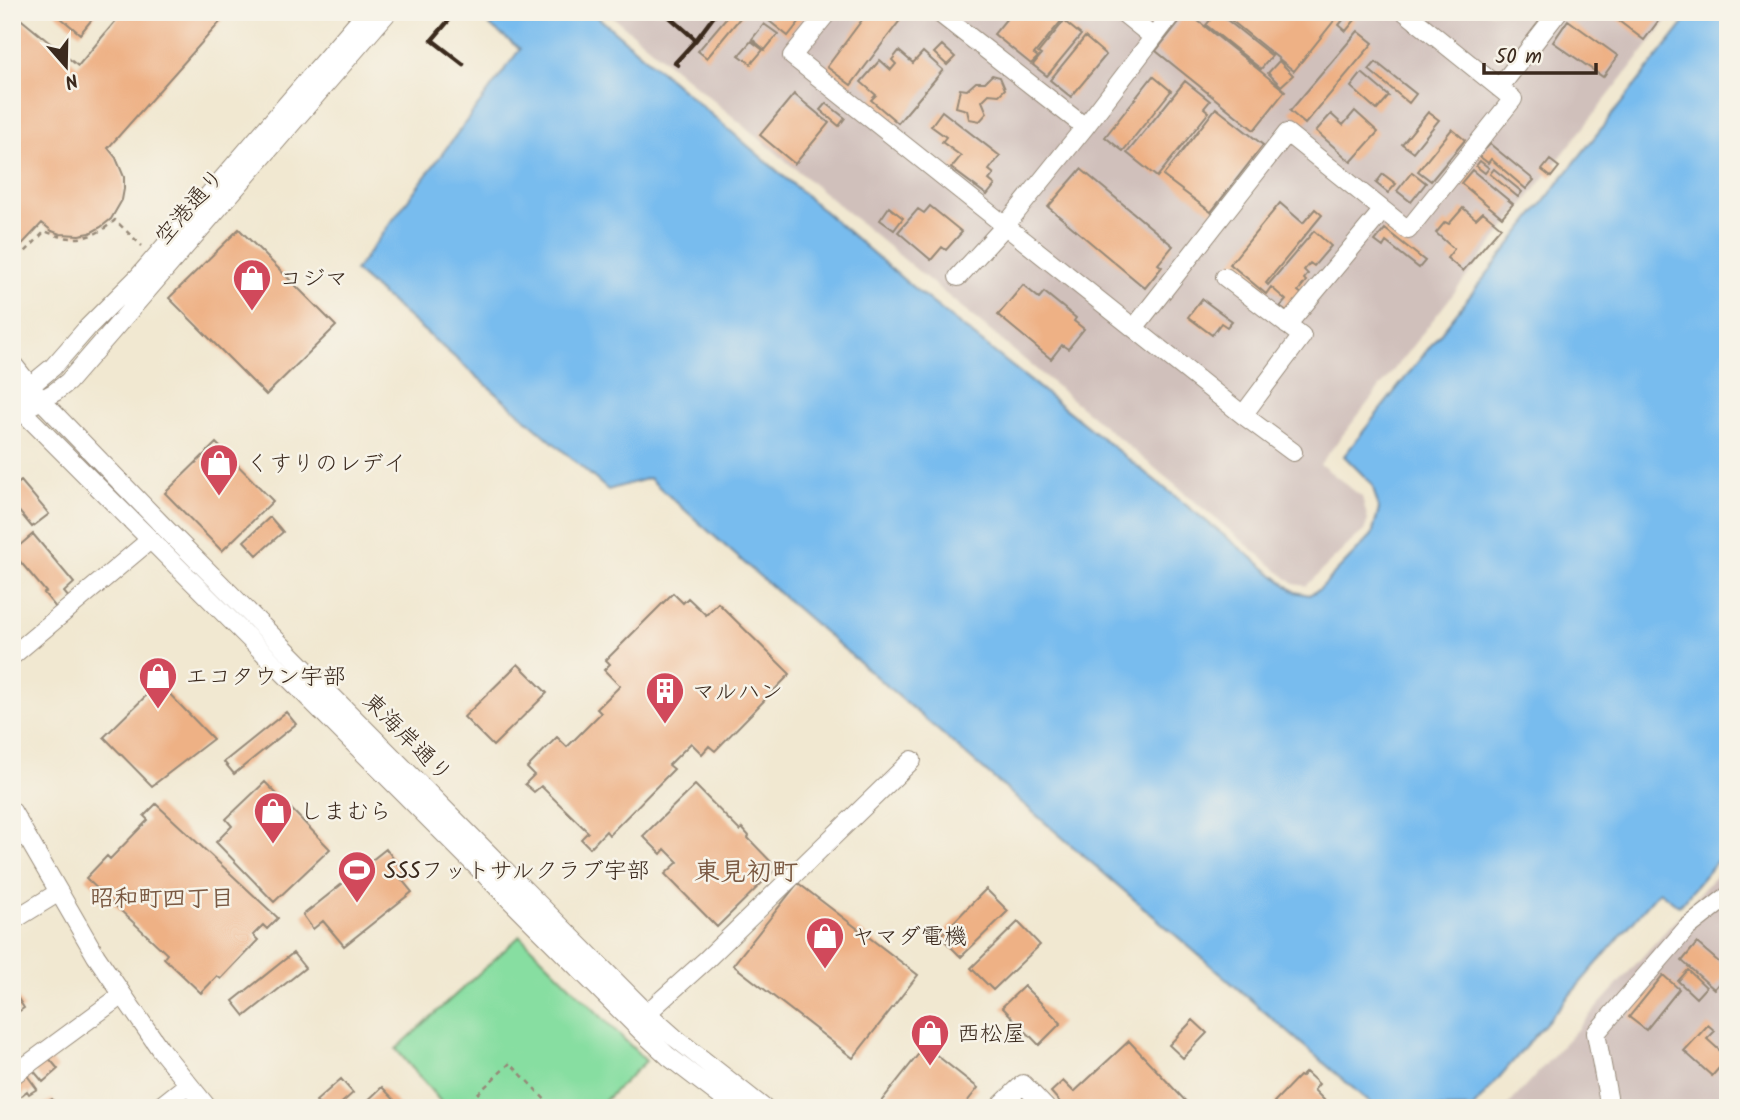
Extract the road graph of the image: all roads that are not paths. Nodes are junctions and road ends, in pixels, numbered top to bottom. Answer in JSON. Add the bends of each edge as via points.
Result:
{"nodes":[{"id":1,"x":366,"y":12,"type":"edge"},
{"id":2,"x":388,"y":12,"type":"edge"},
{"id":3,"x":828,"y":12,"type":"edge"},
{"id":4,"x":938,"y":12,"type":"edge"},
{"id":5,"x":1122,"y":12,"type":"edge"},
{"id":6,"x":1173,"y":12,"type":"edge"},
{"id":7,"x":1405,"y":12,"type":"edge"},
{"id":8,"x":1558,"y":12,"type":"edge"},
{"id":9,"x":1153,"y":37,"type":"junction"},
{"id":10,"x":1499,"y":88,"type":"junction"},
{"id":11,"x":1085,"y":127,"type":"junction"},
{"id":12,"x":1382,"y":209,"type":"junction"},
{"id":13,"x":1004,"y":226,"type":"junction"},
{"id":14,"x":958,"y":277,"type":"dead end"},
{"id":15,"x":1226,"y":277,"type":"dead end"},
{"id":16,"x":1287,"y":325,"type":"junction"},
{"id":17,"x":1134,"y":328,"type":"junction"},
{"id":18,"x":12,"y":363,"type":"edge"},
{"id":19,"x":30,"y":387,"type":"junction"},
{"id":20,"x":42,"y":401,"type":"junction"},
{"id":21,"x":14,"y":405,"type":"edge"},
{"id":22,"x":1243,"y":415,"type":"junction"},
{"id":23,"x":1293,"y":452,"type":"dead end"},
{"id":24,"x":150,"y":540,"type":"junction"},
{"id":25,"x":12,"y":656,"type":"edge"},
{"id":26,"x":912,"y":760,"type":"dead end"},
{"id":27,"x":12,"y":812,"type":"edge"},
{"id":28,"x":60,"y":892,"type":"junction"},
{"id":29,"x":1728,"y":896,"type":"edge"},
{"id":30,"x":12,"y":921,"type":"edge"},
{"id":31,"x":122,"y":995,"type":"junction"},
{"id":32,"x":648,"y":1013,"type":"junction"},
{"id":33,"x":12,"y":1076,"type":"edge"},
{"id":34,"x":187,"y":1085,"type":"junction"},
{"id":35,"x":158,"y":1108,"type":"edge"},
{"id":36,"x":208,"y":1108,"type":"edge"},
{"id":37,"x":736,"y":1108,"type":"edge"},
{"id":38,"x":764,"y":1108,"type":"edge"},
{"id":39,"x":998,"y":1108,"type":"edge"},
{"id":40,"x":1046,"y":1108,"type":"edge"},
{"id":41,"x":1610,"y":1108,"type":"edge"}],
"edges":[{"from":1,"to":19,"type":"street","via":[[139,276]]},
{"from":2,"to":20,"type":"street","name":"空港通り","via":[[68,382]]},
{"from":3,"to":13,"type":"street","via":[[792,57]]},
{"from":4,"to":11,"type":"street"},
{"from":5,"to":9,"type":"street"},
{"from":6,"to":9,"type":"street"},
{"from":7,"to":10,"type":"street"},
{"from":8,"to":10,"type":"street"},
{"from":9,"to":11,"type":"street"},
{"from":10,"to":12,"type":"street","via":[[1513,99],[1408,230]]},
{"from":11,"to":13,"type":"street"},
{"from":12,"to":16,"type":"street"},
{"from":12,"to":17,"type":"street","via":[[1287,133]]},
{"from":13,"to":14,"type":"street"},
{"from":13,"to":17,"type":"street"},
{"from":15,"to":16,"type":"street"},
{"from":16,"to":22,"type":"street","via":[[1302,336]]},
{"from":17,"to":22,"type":"street"},
{"from":18,"to":19,"type":"street","name":"東海岸通り"},
{"from":19,"to":20,"type":"street","name":"東海岸通り"},
{"from":19,"to":21,"type":"street"},
{"from":20,"to":21,"type":"street","name":"空港通り"},
{"from":20,"to":32,"type":"street","name":"東海岸通り"},
{"from":21,"to":24,"type":"street","name":"東海岸通り"},
{"from":22,"to":23,"type":"street"},
{"from":24,"to":25,"type":"street"},
{"from":24,"to":37,"type":"street","name":"東海岸通り","via":[[642,1032]]},
{"from":26,"to":32,"type":"street"},
{"from":27,"to":28,"type":"street"},
{"from":28,"to":30,"type":"street"},
{"from":28,"to":31,"type":"street"},
{"from":29,"to":41,"type":"street","via":[[1687,928],[1596,1033]]},
{"from":31,"to":33,"type":"street"},
{"from":31,"to":34,"type":"street"},
{"from":32,"to":38,"type":"street","name":"東海岸通り"},
{"from":34,"to":35,"type":"street"},
{"from":34,"to":36,"type":"street"},
{"from":39,"to":40,"type":"street","via":[[1023,1084]]}]}
